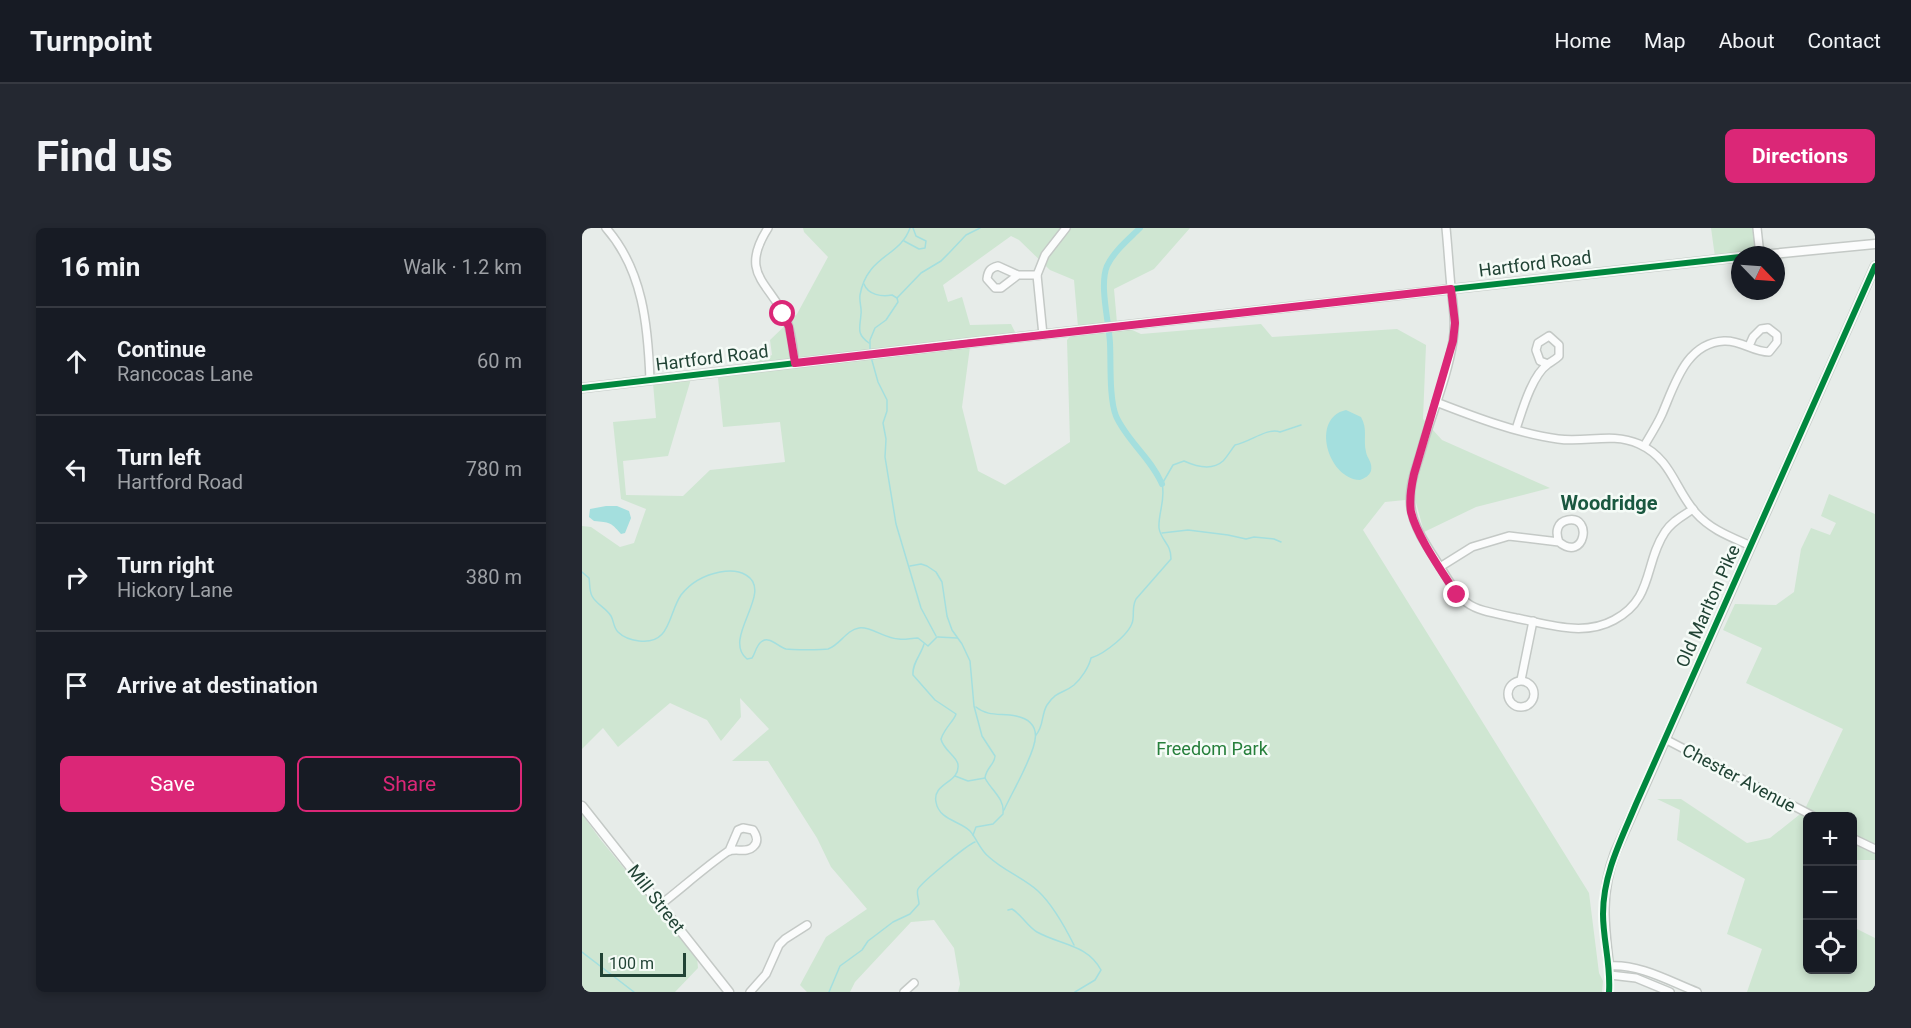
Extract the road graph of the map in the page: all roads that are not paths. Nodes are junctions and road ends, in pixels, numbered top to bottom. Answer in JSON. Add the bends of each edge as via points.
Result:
{"nodes":[{"id":1,"x":606,"y":228,"type":"edge"},
{"id":2,"x":768,"y":228,"type":"edge"},
{"id":3,"x":1066,"y":228,"type":"edge"},
{"id":4,"x":1446,"y":228,"type":"edge"},
{"id":5,"x":1757,"y":228,"type":"edge"},
{"id":6,"x":1875,"y":244,"type":"edge"},
{"id":7,"x":1760,"y":246,"type":"edge"},
{"id":8,"x":1785,"y":253,"type":"edge"},
{"id":9,"x":1731,"y":258,"type":"edge"},
{"id":10,"x":1875,"y":266,"type":"edge"},
{"id":11,"x":1018,"y":274,"type":"dead end"},
{"id":12,"x":1037,"y":275,"type":"junction"},
{"id":13,"x":1451,"y":289,"type":"junction"},
{"id":14,"x":1043,"y":335,"type":"junction"},
{"id":15,"x":1749,"y":346,"type":"dead end"},
{"id":16,"x":795,"y":363,"type":"junction"},
{"id":17,"x":1548,"y":364,"type":"dead end"},
{"id":18,"x":650,"y":380,"type":"junction"},
{"id":19,"x":582,"y":388,"type":"edge"},
{"id":20,"x":1436,"y":402,"type":"junction"},
{"id":21,"x":1516,"y":429,"type":"junction"},
{"id":22,"x":1644,"y":446,"type":"junction"},
{"id":23,"x":1693,"y":509,"type":"junction"},
{"id":24,"x":1559,"y":542,"type":"junction"},
{"id":25,"x":1751,"y":546,"type":"junction"},
{"id":26,"x":1440,"y":567,"type":"junction"},
{"id":27,"x":1533,"y":621,"type":"junction"},
{"id":28,"x":1521,"y":680,"type":"junction"},
{"id":29,"x":1665,"y":739,"type":"junction"},
{"id":30,"x":582,"y":806,"type":"edge"},
{"id":31,"x":1805,"y":812,"type":"edge"},
{"id":32,"x":1857,"y":840,"type":"edge"},
{"id":33,"x":1875,"y":849,"type":"edge"},
{"id":34,"x":729,"y":851,"type":"dead end"},
{"id":35,"x":660,"y":905,"type":"junction"},
{"id":36,"x":807,"y":926,"type":"dead end"},
{"id":37,"x":1609,"y":966,"type":"junction"},
{"id":38,"x":1610,"y":975,"type":"junction"},
{"id":39,"x":914,"y":983,"type":"dead end"},
{"id":40,"x":729,"y":992,"type":"edge"},
{"id":41,"x":750,"y":992,"type":"edge"},
{"id":42,"x":904,"y":992,"type":"edge"},
{"id":43,"x":1609,"y":992,"type":"edge"},
{"id":44,"x":1670,"y":992,"type":"edge"},
{"id":45,"x":1697,"y":992,"type":"edge"}],
"edges":[{"from":1,"to":18,"type":"street","via":[[639,287]]},
{"from":2,"to":16,"type":"street","via":[[757,249],[756,267],[788,323]]},
{"from":3,"to":12,"type":"street","via":[[1045,255]]},
{"from":4,"to":13,"type":"street"},
{"from":5,"to":7,"type":"street"},
{"from":6,"to":8,"type":"street"},
{"from":9,"to":13,"type":"street","name":"Hartford Road"},
{"from":10,"to":25,"type":"street","name":"Old Marlton Pike"},
{"from":11,"to":12,"type":"street"},
{"from":12,"to":14,"type":"street"},
{"from":13,"to":14,"type":"street","name":"Hartford Road"},
{"from":13,"to":20,"type":"street","via":[[1453,341]]},
{"from":14,"to":16,"type":"street","name":"Hartford Road"},
{"from":15,"to":22,"type":"street","via":[[1718,342],[1703,346],[1691,356]]},
{"from":16,"to":18,"type":"street","name":"Hartford Road"},
{"from":17,"to":21,"type":"street","via":[[1530,390]]},
{"from":18,"to":19,"type":"street","name":"Hartford Road"},
{"from":20,"to":21,"type":"street"},
{"from":20,"to":26,"type":"street","via":[[1410,497],[1416,525]]},
{"from":21,"to":22,"type":"street","via":[[1558,439],[1619,438]]},
{"from":22,"to":23,"type":"street","via":[[1674,476]]},
{"from":23,"to":25,"type":"street","via":[[1715,529]]},
{"from":23,"to":27,"type":"street","via":[[1664,533],[1645,586],[1621,615],[1608,623],[1581,628]]},
{"from":24,"to":24,"type":"street","via":[[1571,547],[1582,541],[1584,534],[1579,522],[1573,519],[1561,523],[1556,536]]},
{"from":24,"to":26,"type":"street","via":[[1509,536],[1472,546]]},
{"from":25,"to":29,"type":"street","name":"Old Marlton Pike"},
{"from":26,"to":27,"type":"street","via":[[1467,604]]},
{"from":27,"to":28,"type":"street"},
{"from":28,"to":28,"type":"street","via":[[1508,688],[1510,703],[1517,707],[1531,703],[1534,696],[1533,688]]},
{"from":29,"to":31,"type":"street","name":"Chester Avenue"},
{"from":29,"to":37,"type":"street","name":"Old Marlton Pike","via":[[1606,879],[1603,917]]},
{"from":30,"to":35,"type":"street","name":"Mill Street"},
{"from":32,"to":33,"type":"street"},
{"from":34,"to":35,"type":"street"},
{"from":35,"to":40,"type":"street","name":"Mill Street"},
{"from":36,"to":41,"type":"street","via":[[779,945],[764,977]]},
{"from":37,"to":38,"type":"street"},
{"from":37,"to":45,"type":"street","via":[[1629,966]]},
{"from":38,"to":43,"type":"street"},
{"from":38,"to":44,"type":"street","via":[[1636,978]]},
{"from":39,"to":42,"type":"street"}]}
